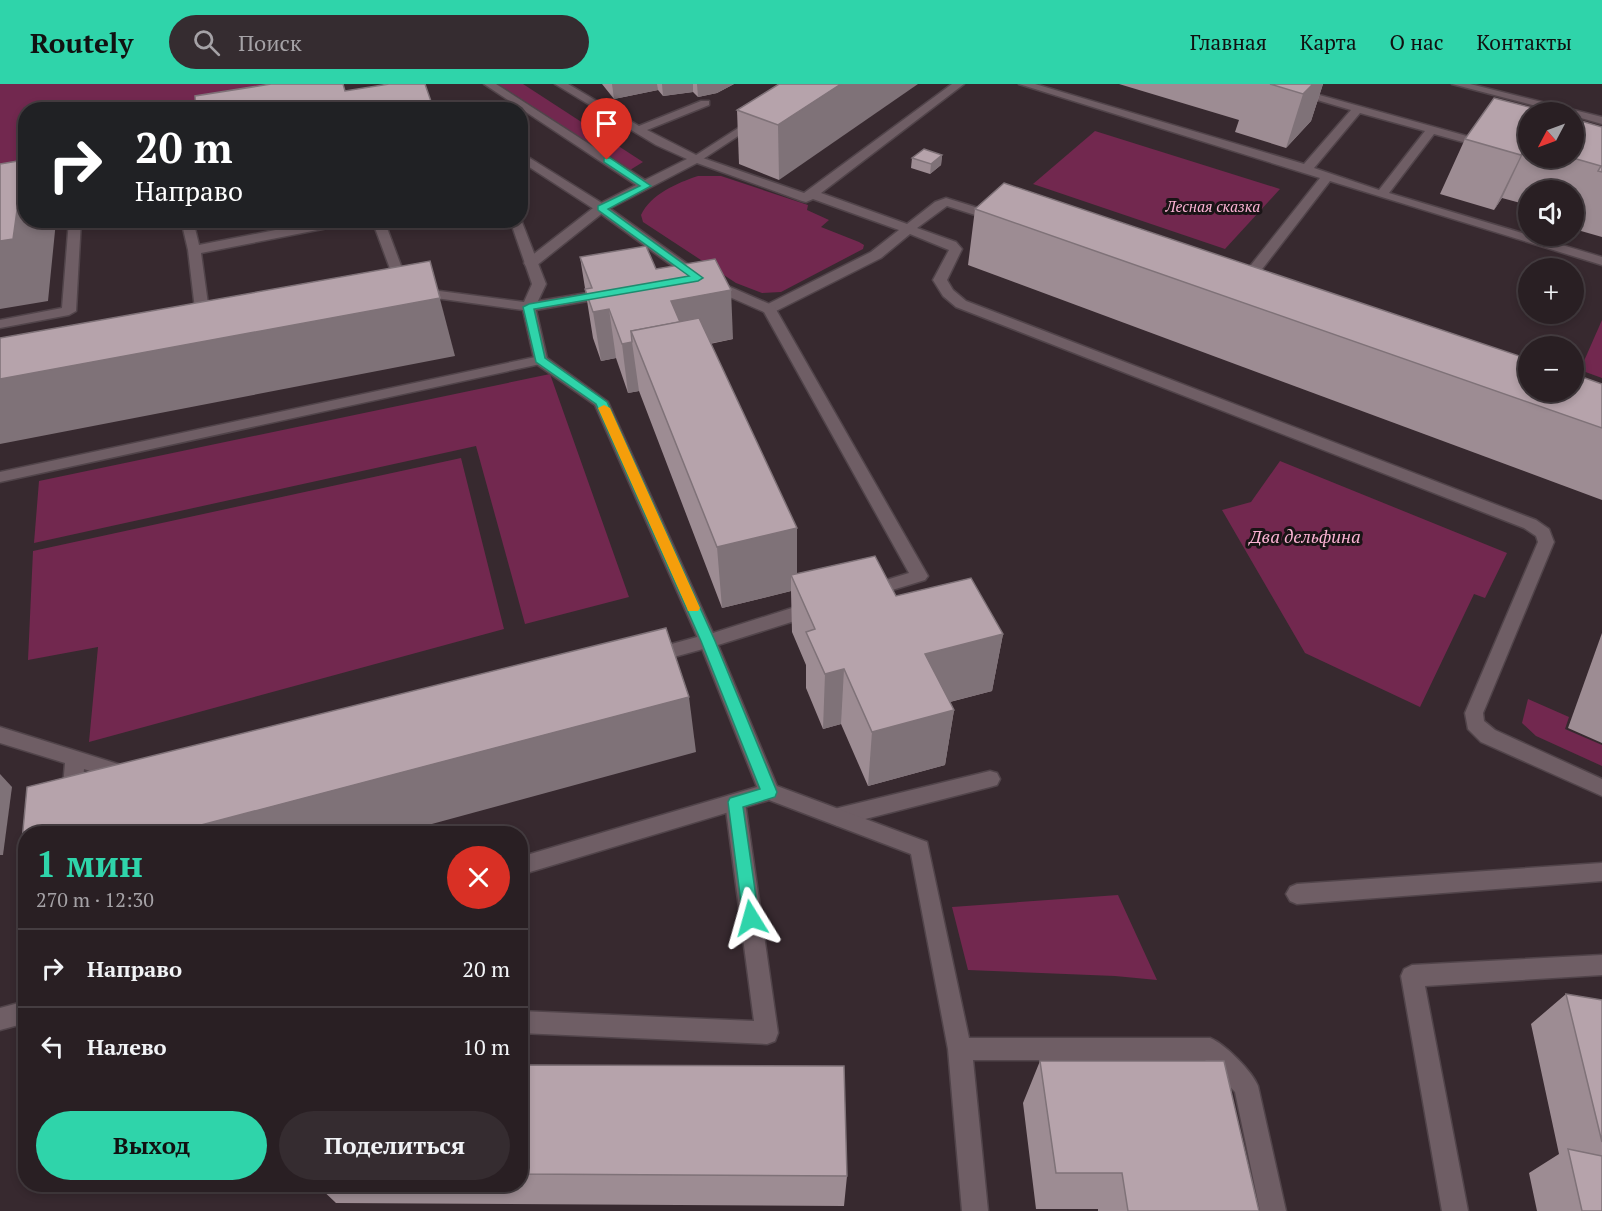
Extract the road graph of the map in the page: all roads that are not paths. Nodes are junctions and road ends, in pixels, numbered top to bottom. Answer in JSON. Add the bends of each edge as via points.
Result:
{"nodes":[{"id":1,"x":489,"y":84,"type":"edge"},
{"id":2,"x":560,"y":84,"type":"edge"},
{"id":3,"x":959,"y":84,"type":"edge"},
{"id":4,"x":1024,"y":84,"type":"edge"},
{"id":5,"x":1268,"y":84,"type":"edge"},
{"id":6,"x":1457,"y":84,"type":"edge"},
{"id":7,"x":517,"y":102,"type":"edge"},
{"id":8,"x":1528,"y":102,"type":"edge"},
{"id":9,"x":705,"y":103,"type":"dead end"},
{"id":10,"x":528,"y":109,"type":"edge"},
{"id":11,"x":1358,"y":109,"type":"junction"},
{"id":12,"x":770,"y":110,"type":"edge"},
{"id":13,"x":1584,"y":116,"type":"edge"},
{"id":14,"x":1602,"y":121,"type":"edge"},
{"id":15,"x":1432,"y":129,"type":"junction"},
{"id":16,"x":638,"y":130,"type":"junction"},
{"id":17,"x":1518,"y":153,"type":"edge"},
{"id":18,"x":696,"y":159,"type":"junction"},
{"id":19,"x":528,"y":160,"type":"edge"},
{"id":20,"x":1306,"y":169,"type":"junction"},
{"id":21,"x":1328,"y":176,"type":"junction"},
{"id":22,"x":646,"y":186,"type":"junction"},
{"id":23,"x":812,"y":194,"type":"junction"},
{"id":24,"x":1382,"y":195,"type":"junction"},
{"id":25,"x":601,"y":208,"type":"junction"},
{"id":26,"x":1009,"y":222,"type":"edge"},
{"id":27,"x":74,"y":228,"type":"edge"},
{"id":28,"x":189,"y":228,"type":"edge"},
{"id":29,"x":307,"y":228,"type":"edge"},
{"id":30,"x":380,"y":228,"type":"edge"},
{"id":31,"x":519,"y":228,"type":"edge"},
{"id":32,"x":909,"y":230,"type":"junction"},
{"id":33,"x":194,"y":250,"type":"junction"},
{"id":34,"x":1602,"y":261,"type":"edge"},
{"id":35,"x":531,"y":263,"type":"junction"},
{"id":36,"x":698,"y":278,"type":"junction"},
{"id":37,"x":676,"y":282,"type":"edge"},
{"id":38,"x":630,"y":290,"type":"edge"},
{"id":39,"x":1231,"y":301,"type":"edge"},
{"id":40,"x":529,"y":307,"type":"junction"},
{"id":41,"x":769,"y":309,"type":"junction"},
{"id":42,"x":0,"y":324,"type":"edge"},
{"id":43,"x":205,"y":329,"type":"edge"},
{"id":44,"x":540,"y":360,"type":"junction"},
{"id":45,"x":0,"y":477,"type":"edge"},
{"id":46,"x":852,"y":596,"type":"edge"},
{"id":47,"x":830,"y":603,"type":"edge"},
{"id":48,"x":708,"y":641,"type":"junction"},
{"id":49,"x":633,"y":661,"type":"edge"},
{"id":50,"x":0,"y":735,"type":"edge"},
{"id":51,"x":75,"y":758,"type":"junction"},
{"id":52,"x":990,"y":779,"type":"dead end"},
{"id":53,"x":149,"y":782,"type":"edge"},
{"id":54,"x":1602,"y":788,"type":"edge"},
{"id":55,"x":770,"y":792,"type":"junction"},
{"id":56,"x":735,"y":802,"type":"junction"},
{"id":57,"x":838,"y":817,"type":"junction"},
{"id":58,"x":70,"y":826,"type":"edge"},
{"id":59,"x":528,"y":864,"type":"edge"},
{"id":60,"x":1602,"y":872,"type":"edge"},
{"id":61,"x":1297,"y":894,"type":"dead end"},
{"id":62,"x":1602,"y":965,"type":"edge"},
{"id":63,"x":18,"y":1014,"type":"edge"},
{"id":64,"x":0,"y":1019,"type":"edge"},
{"id":65,"x":528,"y":1022,"type":"edge"},
{"id":66,"x":960,"y":1049,"type":"junction"},
{"id":67,"x":975,"y":1211,"type":"edge"},
{"id":68,"x":1273,"y":1211,"type":"edge"},
{"id":69,"x":1455,"y":1211,"type":"edge"}],
"edges":[{"from":1,"to":7,"type":"street"},
{"from":2,"to":16,"type":"street"},
{"from":3,"to":23,"type":"street"},
{"from":4,"to":20,"type":"street"},
{"from":5,"to":11,"type":"street"},
{"from":6,"to":8,"type":"street"},
{"from":9,"to":16,"type":"street"},
{"from":10,"to":22,"type":"street"},
{"from":11,"to":15,"type":"street"},
{"from":11,"to":20,"type":"street"},
{"from":12,"to":18,"type":"street"},
{"from":13,"to":14,"type":"street"},
{"from":15,"to":17,"type":"street"},
{"from":15,"to":24,"type":"street"},
{"from":16,"to":18,"type":"street"},
{"from":18,"to":22,"type":"street"},
{"from":18,"to":23,"type":"street","via":[[806,198]]},
{"from":19,"to":25,"type":"street"},
{"from":20,"to":21,"type":"street"},
{"from":21,"to":24,"type":"street"},
{"from":21,"to":39,"type":"street"},
{"from":22,"to":25,"type":"street"},
{"from":23,"to":32,"type":"street"},
{"from":24,"to":34,"type":"street"},
{"from":25,"to":35,"type":"street"},
{"from":25,"to":36,"type":"street"},
{"from":26,"to":32,"type":"street","via":[[946,202]]},
{"from":27,"to":42,"type":"street","via":[[69,311]]},
{"from":28,"to":33,"type":"street"},
{"from":29,"to":33,"type":"street"},
{"from":30,"to":40,"type":"street","via":[[398,291]]},
{"from":31,"to":35,"type":"street"},
{"from":32,"to":41,"type":"street","via":[[876,255]]},
{"from":32,"to":54,"type":"street","via":[[956,249],[940,280],[961,304],[1530,524],[1543,533],[1546,542],[1474,713],[1475,724],[1488,735]]},
{"from":33,"to":43,"type":"street"},
{"from":35,"to":40,"type":"street","via":[[538,284]]},
{"from":36,"to":37,"type":"street"},
{"from":36,"to":41,"type":"street"},
{"from":38,"to":40,"type":"street"},
{"from":40,"to":44,"type":"street"},
{"from":41,"to":46,"type":"street","via":[[919,576]]},
{"from":44,"to":45,"type":"street"},
{"from":44,"to":48,"type":"street","via":[[601,402]]},
{"from":47,"to":48,"type":"street"},
{"from":48,"to":49,"type":"street"},
{"from":48,"to":55,"type":"street"},
{"from":50,"to":51,"type":"street"},
{"from":51,"to":53,"type":"street"},
{"from":51,"to":58,"type":"street"},
{"from":52,"to":57,"type":"street"},
{"from":55,"to":56,"type":"street"},
{"from":55,"to":57,"type":"street"},
{"from":56,"to":59,"type":"street"},
{"from":56,"to":65,"type":"street","via":[[767,1033]]},
{"from":57,"to":66,"type":"street","via":[[920,848]]},
{"from":60,"to":61,"type":"street"},
{"from":62,"to":69,"type":"street","via":[[1412,976]]},
{"from":63,"to":64,"type":"street"},
{"from":66,"to":67,"type":"street"},
{"from":66,"to":68,"type":"street","via":[[1210,1049],[1246,1086]]}]}
